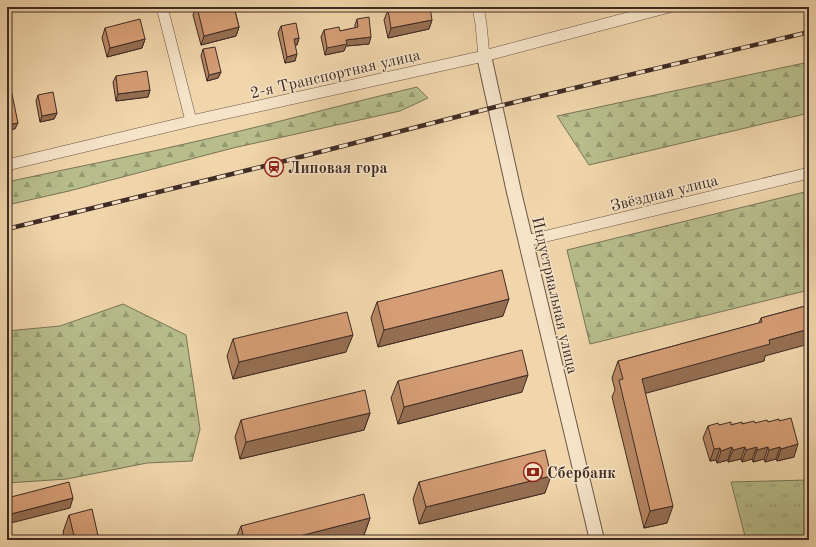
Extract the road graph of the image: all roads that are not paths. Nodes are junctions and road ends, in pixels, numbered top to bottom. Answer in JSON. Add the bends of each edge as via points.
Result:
{"nodes":[{"id":1,"x":162,"y":7,"type":"edge"},
{"id":2,"x":478,"y":7,"type":"edge"},
{"id":3,"x":670,"y":7,"type":"edge"},
{"id":4,"x":484,"y":56,"type":"junction"},
{"id":5,"x":191,"y":121,"type":"junction"},
{"id":6,"x":7,"y":165,"type":"edge"},
{"id":7,"x":809,"y":173,"type":"edge"},
{"id":8,"x":526,"y":241,"type":"junction"},
{"id":9,"x":597,"y":540,"type":"edge"}],
"edges":[{"from":1,"to":5,"type":"street"},
{"from":2,"to":4,"type":"street"},
{"from":3,"to":4,"type":"street","name":"2-я Транспортная улица"},
{"from":4,"to":5,"type":"street","name":"2-я Транспортная улица"},
{"from":4,"to":8,"type":"street","name":"Индустриальная улица"},
{"from":5,"to":6,"type":"street","name":"2-я Транспортная улица"},
{"from":7,"to":8,"type":"street","name":"Звёздная улица"},
{"from":8,"to":9,"type":"street","name":"Индустриальная улица"}]}
